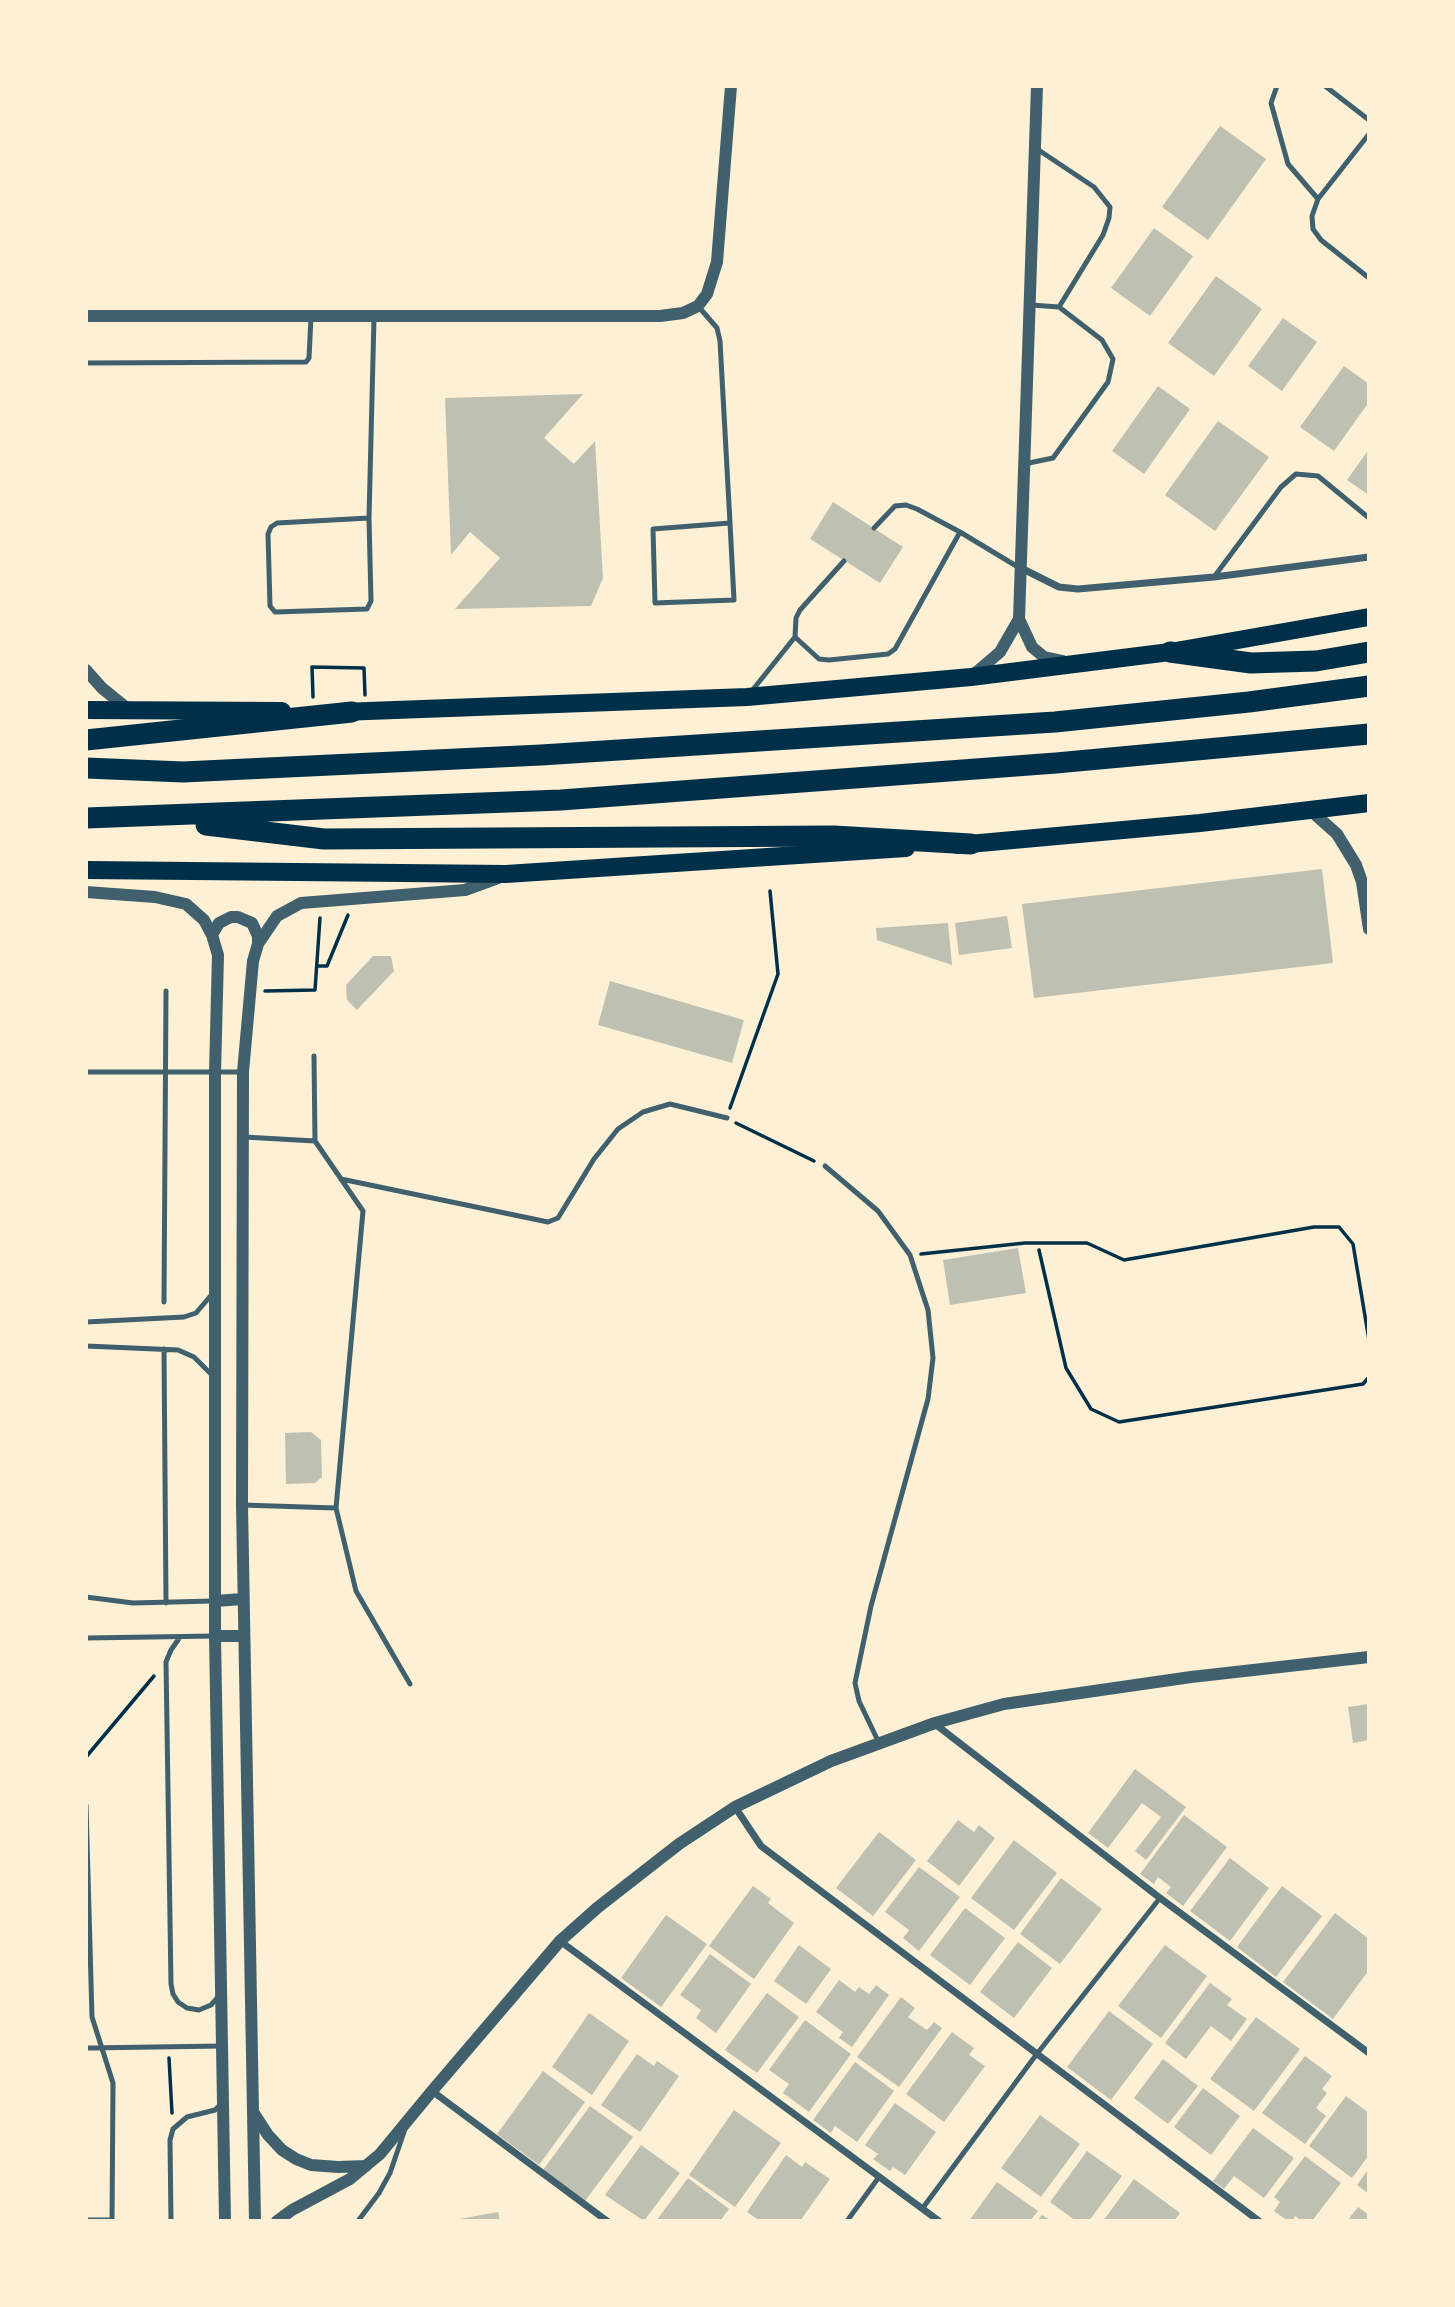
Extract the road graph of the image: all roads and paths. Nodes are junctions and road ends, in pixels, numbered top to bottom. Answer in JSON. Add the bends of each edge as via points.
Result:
{"nodes":[{"id":1,"x":731,"y":86,"type":"edge"},
{"id":2,"x":1037,"y":86,"type":"edge"},
{"id":3,"x":1277,"y":86,"type":"edge"},
{"id":4,"x":1325,"y":86,"type":"edge"},
{"id":5,"x":1369,"y":120,"type":"edge"},
{"id":6,"x":1369,"y":134,"type":"edge"},
{"id":7,"x":1034,"y":147,"type":"junction"},
{"id":8,"x":1318,"y":199,"type":"junction"},
{"id":9,"x":1369,"y":278,"type":"edge"},
{"id":10,"x":1028,"y":305,"type":"junction"},
{"id":11,"x":698,"y":306,"type":"junction"},
{"id":12,"x":1059,"y":307,"type":"junction"},
{"id":13,"x":86,"y":316,"type":"edge"},
{"id":14,"x":311,"y":317,"type":"junction"},
{"id":15,"x":374,"y":318,"type":"junction"},
{"id":16,"x":86,"y":363,"type":"edge"},
{"id":17,"x":1023,"y":465,"type":"junction"},
{"id":18,"x":1369,"y":517,"type":"edge"},
{"id":19,"x":369,"y":518,"type":"junction"},
{"id":20,"x":730,"y":523,"type":"junction"},
{"id":21,"x":874,"y":528,"type":"dead end"},
{"id":22,"x":960,"y":532,"type":"junction"},
{"id":23,"x":1369,"y":557,"type":"edge"},
{"id":24,"x":844,"y":561,"type":"dead end"},
{"id":25,"x":1021,"y":568,"type":"junction"},
{"id":26,"x":1214,"y":577,"type":"junction"},
{"id":27,"x":1369,"y":617,"type":"edge"},
{"id":28,"x":1019,"y":619,"type":"junction"},
{"id":29,"x":795,"y":637,"type":"junction"},
{"id":30,"x":1170,"y":652,"type":"junction"},
{"id":31,"x":1369,"y":652,"type":"edge"},
{"id":32,"x":1080,"y":665,"type":"junction"},
{"id":33,"x":312,"y":667,"type":"dead end"},
{"id":34,"x":86,"y":670,"type":"edge"},
{"id":35,"x":971,"y":677,"type":"junction"},
{"id":36,"x":1369,"y":686,"type":"edge"},
{"id":37,"x":747,"y":697,"type":"junction"},
{"id":38,"x":86,"y":710,"type":"edge"},
{"id":39,"x":130,"y":710,"type":"junction"},
{"id":40,"x":359,"y":711,"type":"junction"},
{"id":41,"x":1369,"y":734,"type":"edge"},
{"id":42,"x":86,"y":740,"type":"edge"},
{"id":43,"x":86,"y":768,"type":"edge"},
{"id":44,"x":1369,"y":803,"type":"edge"},
{"id":45,"x":1310,"y":810,"type":"junction"},
{"id":46,"x":141,"y":817,"type":"junction"},
{"id":47,"x":86,"y":818,"type":"edge"},
{"id":48,"x":971,"y":844,"type":"junction"},
{"id":49,"x":86,"y":870,"type":"edge"},
{"id":50,"x":506,"y":874,"type":"junction"},
{"id":51,"x":86,"y":891,"type":"edge"},
{"id":52,"x":771,"y":891,"type":"dead end"},
{"id":53,"x":1367,"y":897,"type":"edge"},
{"id":54,"x":355,"y":899,"type":"junction"},
{"id":55,"x":1369,"y":929,"type":"edge"},
{"id":56,"x":320,"y":931,"type":"dead end"},
{"id":57,"x":212,"y":935,"type":"junction"},
{"id":58,"x":258,"y":944,"type":"junction"},
{"id":59,"x":317,"y":966,"type":"junction"},
{"id":60,"x":166,"y":991,"type":"dead end"},
{"id":61,"x":250,"y":991,"type":"junction"},
{"id":62,"x":314,"y":1056,"type":"dead end"},
{"id":63,"x":86,"y":1072,"type":"edge"},
{"id":64,"x":166,"y":1072,"type":"junction"},
{"id":65,"x":243,"y":1072,"type":"junction"},
{"id":66,"x":215,"y":1073,"type":"junction"},
{"id":67,"x":727,"y":1118,"type":"junction"},
{"id":68,"x":244,"y":1138,"type":"junction"},
{"id":69,"x":315,"y":1141,"type":"junction"},
{"id":70,"x":825,"y":1166,"type":"joint"},
{"id":71,"x":341,"y":1180,"type":"junction"},
{"id":72,"x":1039,"y":1250,"type":"dead end"},
{"id":73,"x":910,"y":1255,"type":"junction"},
{"id":74,"x":216,"y":1287,"type":"junction"},
{"id":75,"x":164,"y":1302,"type":"dead end"},
{"id":76,"x":86,"y":1322,"type":"edge"},
{"id":77,"x":1369,"y":1340,"type":"edge"},
{"id":78,"x":86,"y":1346,"type":"edge"},
{"id":79,"x":164,"y":1349,"type":"junction"},
{"id":80,"x":1369,"y":1377,"type":"edge"},
{"id":81,"x":216,"y":1379,"type":"junction"},
{"id":82,"x":242,"y":1505,"type":"junction"},
{"id":83,"x":336,"y":1508,"type":"junction"},
{"id":84,"x":86,"y":1597,"type":"edge"},
{"id":85,"x":242,"y":1599,"type":"junction"},
{"id":86,"x":216,"y":1601,"type":"junction"},
{"id":87,"x":166,"y":1603,"type":"junction"},
{"id":88,"x":215,"y":1636,"type":"junction"},
{"id":89,"x":243,"y":1636,"type":"junction"},
{"id":90,"x":180,"y":1637,"type":"junction"},
{"id":91,"x":86,"y":1638,"type":"edge"},
{"id":92,"x":1369,"y":1657,"type":"edge"},
{"id":93,"x":166,"y":1662,"type":"junction"},
{"id":94,"x":410,"y":1684,"type":"dead end"},
{"id":95,"x":935,"y":1723,"type":"junction"},
{"id":96,"x":879,"y":1743,"type":"junction"},
{"id":97,"x":86,"y":1758,"type":"edge"},
{"id":98,"x":86,"y":1805,"type":"edge"},
{"id":99,"x":735,"y":1807,"type":"junction"},
{"id":100,"x":87,"y":1880,"type":"edge"},
{"id":101,"x":1160,"y":1898,"type":"junction"},
{"id":102,"x":560,"y":1941,"type":"junction"},
{"id":103,"x":221,"y":1994,"type":"junction"},
{"id":104,"x":223,"y":2046,"type":"junction"},
{"id":105,"x":169,"y":2047,"type":"junction"},
{"id":106,"x":86,"y":2048,"type":"edge"},
{"id":107,"x":102,"y":2048,"type":"junction"},
{"id":108,"x":1369,"y":2053,"type":"edge"},
{"id":109,"x":1036,"y":2055,"type":"junction"},
{"id":110,"x":432,"y":2091,"type":"junction"},
{"id":111,"x":223,"y":2099,"type":"junction"},
{"id":112,"x":253,"y":2112,"type":"junction"},
{"id":113,"x":407,"y":2124,"type":"junction"},
{"id":114,"x":173,"y":2129,"type":"junction"},
{"id":115,"x":366,"y":2166,"type":"junction"},
{"id":116,"x":880,"y":2177,"type":"junction"},
{"id":117,"x":922,"y":2209,"type":"junction"},
{"id":118,"x":86,"y":2220,"type":"edge"},
{"id":119,"x":112,"y":2221,"type":"edge"},
{"id":120,"x":171,"y":2221,"type":"edge"},
{"id":121,"x":225,"y":2221,"type":"edge"},
{"id":122,"x":255,"y":2221,"type":"edge"},
{"id":123,"x":277,"y":2221,"type":"edge"},
{"id":124,"x":358,"y":2221,"type":"edge"},
{"id":125,"x":607,"y":2221,"type":"edge"},
{"id":126,"x":847,"y":2221,"type":"edge"},
{"id":127,"x":939,"y":2221,"type":"edge"},
{"id":128,"x":1259,"y":2221,"type":"edge"}],
"edges":[{"from":1,"to":11,"type":"street","via":[[717,262],[707,294]]},
{"from":2,"to":7,"type":"street"},
{"from":3,"to":8,"type":"lane","via":[[1271,103],[1288,164]]},
{"from":4,"to":5,"type":"lane"},
{"from":6,"to":8,"type":"lane"},
{"from":7,"to":10,"type":"street"},
{"from":7,"to":12,"type":"lane","via":[[1094,187],[1110,207],[1103,235]]},
{"from":8,"to":9,"type":"lane","via":[[1313,229]]},
{"from":10,"to":12,"type":"lane"},
{"from":10,"to":17,"type":"street"},
{"from":11,"to":15,"type":"street","via":[[660,316]]},
{"from":11,"to":20,"type":"lane","via":[[717,328],[720,341]]},
{"from":12,"to":17,"type":"lane","via":[[1102,340],[1113,359],[1112,367],[1108,382],[1053,458]]},
{"from":13,"to":14,"type":"street"},
{"from":14,"to":15,"type":"street"},
{"from":14,"to":16,"type":"lane","via":[[306,362]]},
{"from":15,"to":19,"type":"lane"},
{"from":17,"to":25,"type":"street"},
{"from":18,"to":26,"type":"lane","via":[[1318,476],[1296,474],[1281,487]]},
{"from":19,"to":19,"type":"lane","via":[[276,523],[271,527],[270,606],[275,612],[367,609],[371,601]]},
{"from":20,"to":20,"type":"lane","via":[[734,600],[655,603],[653,529]]},
{"from":21,"to":22,"type":"lane","via":[[895,506],[906,505]]},
{"from":22,"to":25,"type":"lane"},
{"from":22,"to":29,"type":"lane","via":[[888,654],[819,659]]},
{"from":23,"to":26,"type":"street"},
{"from":24,"to":29,"type":"lane","via":[[800,610]]},
{"from":25,"to":26,"type":"street","via":[[1059,587],[1078,589]]},
{"from":25,"to":28,"type":"street"},
{"from":27,"to":30,"type":"main road"},
{"from":28,"to":32,"type":"street","via":[[1032,647],[1044,657]]},
{"from":28,"to":35,"type":"street","via":[[1000,652]]},
{"from":29,"to":37,"type":"lane"},
{"from":30,"to":31,"type":"highway","via":[[1251,663]]},
{"from":30,"to":32,"type":"main road"},
{"from":32,"to":35,"type":"main road"},
{"from":33,"to":40,"type":"path","via":[[364,668]]},
{"from":34,"to":39,"type":"street"},
{"from":35,"to":37,"type":"main road"},
{"from":36,"to":43,"type":"highway","via":[[1055,722],[183,772]]},
{"from":37,"to":40,"type":"main road"},
{"from":38,"to":39,"type":"main road"},
{"from":39,"to":40,"type":"main road"},
{"from":40,"to":42,"type":"highway"},
{"from":41,"to":46,"type":"highway","via":[[1056,764],[561,800]]},
{"from":44,"to":45,"type":"main road"},
{"from":45,"to":48,"type":"main road"},
{"from":45,"to":53,"type":"street","via":[[1348,849]]},
{"from":46,"to":47,"type":"highway"},
{"from":46,"to":48,"type":"highway","via":[[324,839],[834,836]]},
{"from":48,"to":50,"type":"main road"},
{"from":49,"to":50,"type":"main road"},
{"from":50,"to":54,"type":"street","via":[[465,890]]},
{"from":51,"to":57,"type":"street","via":[[187,904]]},
{"from":52,"to":67,"type":"path","via":[[778,974]]},
{"from":53,"to":55,"type":"street"},
{"from":54,"to":58,"type":"street","via":[[301,903],[277,916]]},
{"from":54,"to":59,"type":"path","via":[[327,965]]},
{"from":56,"to":59,"type":"path"},
{"from":57,"to":58,"type":"street","via":[[219,923],[238,917],[252,923]]},
{"from":57,"to":66,"type":"street","via":[[218,955]]},
{"from":58,"to":61,"type":"street"},
{"from":59,"to":61,"type":"path","via":[[315,990]]},
{"from":60,"to":64,"type":"lane"},
{"from":61,"to":65,"type":"street"},
{"from":62,"to":69,"type":"lane"},
{"from":63,"to":64,"type":"lane"},
{"from":64,"to":66,"type":"lane"},
{"from":64,"to":75,"type":"lane"},
{"from":65,"to":66,"type":"lane"},
{"from":65,"to":68,"type":"street"},
{"from":66,"to":74,"type":"street"},
{"from":67,"to":70,"type":"path"},
{"from":67,"to":71,"type":"lane","via":[[670,1104],[643,1112],[618,1129],[594,1158],[558,1218],[548,1222]]},
{"from":68,"to":69,"type":"lane"},
{"from":68,"to":82,"type":"street"},
{"from":69,"to":71,"type":"lane"},
{"from":70,"to":73,"type":"lane","via":[[878,1211]]},
{"from":71,"to":83,"type":"lane","via":[[363,1211]]},
{"from":72,"to":80,"type":"path","via":[[1066,1368],[1091,1409],[1118,1422],[1363,1384]]},
{"from":73,"to":77,"type":"path","via":[[1025,1243],[1087,1243],[1125,1260],[1314,1227],[1339,1227],[1353,1244]]},
{"from":73,"to":96,"type":"lane","via":[[928,1310],[933,1358],[928,1399],[871,1606],[855,1683]]},
{"from":74,"to":76,"type":"lane","via":[[206,1303],[184,1317]]},
{"from":74,"to":81,"type":"street"},
{"from":78,"to":79,"type":"lane"},
{"from":79,"to":81,"type":"lane","via":[[194,1357]]},
{"from":79,"to":87,"type":"lane"},
{"from":81,"to":86,"type":"street"},
{"from":82,"to":83,"type":"lane"},
{"from":82,"to":85,"type":"street"},
{"from":83,"to":94,"type":"lane","via":[[356,1591]]},
{"from":84,"to":87,"type":"lane"},
{"from":85,"to":86,"type":"street"},
{"from":85,"to":89,"type":"street"},
{"from":86,"to":87,"type":"lane"},
{"from":86,"to":88,"type":"street"},
{"from":88,"to":89,"type":"street"},
{"from":88,"to":90,"type":"lane"},
{"from":88,"to":103,"type":"street"},
{"from":89,"to":112,"type":"street"},
{"from":90,"to":91,"type":"lane"},
{"from":90,"to":93,"type":"lane"},
{"from":92,"to":95,"type":"street","via":[[1017,1702]]},
{"from":93,"to":97,"type":"path"},
{"from":93,"to":103,"type":"lane","via":[[173,1994],[187,2008],[199,2010]]},
{"from":95,"to":96,"type":"street"},
{"from":95,"to":101,"type":"street"},
{"from":96,"to":99,"type":"street"},
{"from":98,"to":100,"type":"lane"},
{"from":99,"to":102,"type":"street","via":[[678,1844]]},
{"from":99,"to":109,"type":"street","via":[[761,1846]]},
{"from":100,"to":107,"type":"lane","via":[[92,2017]]},
{"from":101,"to":108,"type":"street"},
{"from":101,"to":109,"type":"lane"},
{"from":102,"to":110,"type":"street"},
{"from":102,"to":116,"type":"street"},
{"from":103,"to":104,"type":"street"},
{"from":104,"to":105,"type":"lane"},
{"from":104,"to":111,"type":"street"},
{"from":105,"to":107,"type":"lane"},
{"from":105,"to":114,"type":"path"},
{"from":106,"to":107,"type":"lane"},
{"from":107,"to":119,"type":"lane","via":[[113,2083]]},
{"from":109,"to":117,"type":"lane"},
{"from":109,"to":128,"type":"street"},
{"from":110,"to":113,"type":"street"},
{"from":110,"to":125,"type":"street"},
{"from":111,"to":114,"type":"lane","via":[[215,2110],[187,2117]]},
{"from":111,"to":121,"type":"street"},
{"from":112,"to":115,"type":"street","via":[[282,2150],[296,2159],[338,2168]]},
{"from":112,"to":122,"type":"street"},
{"from":113,"to":115,"type":"street"},
{"from":113,"to":124,"type":"lane","via":[[390,2173]]},
{"from":114,"to":120,"type":"lane"},
{"from":115,"to":123,"type":"street"},
{"from":116,"to":117,"type":"street"},
{"from":116,"to":126,"type":"lane"},
{"from":117,"to":127,"type":"street"},
{"from":118,"to":119,"type":"lane"}]}
